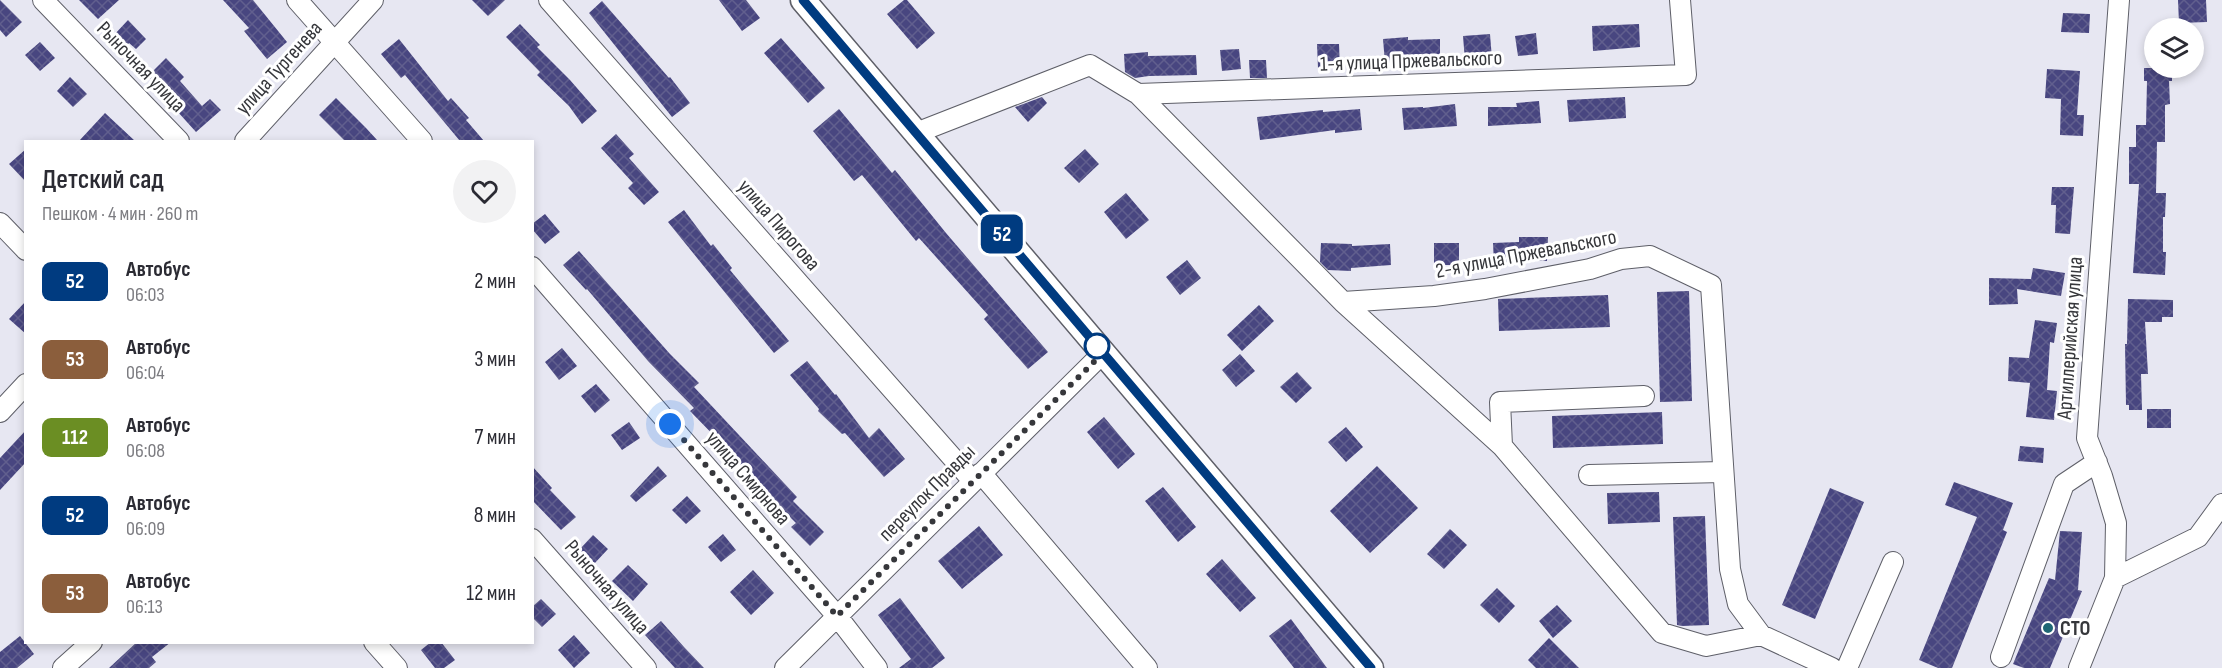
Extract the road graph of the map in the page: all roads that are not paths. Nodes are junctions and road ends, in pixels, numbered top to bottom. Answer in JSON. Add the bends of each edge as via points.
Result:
{"nodes":[{"id":1,"x":43,"y":0,"type":"edge"},
{"id":2,"x":297,"y":0,"type":"edge"},
{"id":3,"x":373,"y":0,"type":"edge"},
{"id":4,"x":549,"y":0,"type":"edge"},
{"id":5,"x":803,"y":0,"type":"edge"},
{"id":6,"x":1680,"y":0,"type":"edge"},
{"id":7,"x":2119,"y":0,"type":"edge"},
{"id":8,"x":335,"y":42,"type":"junction"},
{"id":9,"x":1138,"y":94,"type":"junction"},
{"id":10,"x":916,"y":133,"type":"junction"},
{"id":11,"x":178,"y":140,"type":"edge"},
{"id":12,"x":246,"y":140,"type":"edge"},
{"id":13,"x":421,"y":140,"type":"edge"},
{"id":14,"x":0,"y":223,"type":"edge"},
{"id":15,"x":24,"y":248,"type":"edge"},
{"id":16,"x":534,"y":269,"type":"edge"},
{"id":17,"x":1343,"y":302,"type":"junction"},
{"id":18,"x":1103,"y":353,"type":"junction"},
{"id":19,"x":24,"y":386,"type":"edge"},
{"id":20,"x":1644,"y":396,"type":"dead end"},
{"id":21,"x":0,"y":412,"type":"edge"},
{"id":22,"x":1502,"y":447,"type":"junction"},
{"id":23,"x":2097,"y":462,"type":"junction"},
{"id":24,"x":1724,"y":472,"type":"junction"},
{"id":25,"x":1589,"y":475,"type":"dead end"},
{"id":26,"x":977,"y":477,"type":"junction"},
{"id":27,"x":2222,"y":504,"type":"edge"},
{"id":28,"x":534,"y":541,"type":"edge"},
{"id":29,"x":1893,"y":562,"type":"dead end"},
{"id":30,"x":2115,"y":578,"type":"junction"},
{"id":31,"x":837,"y":616,"type":"junction"},
{"id":32,"x":1761,"y":635,"type":"junction"},
{"id":33,"x":91,"y":644,"type":"edge"},
{"id":34,"x":376,"y":644,"type":"edge"},
{"id":35,"x":2001,"y":657,"type":"dead end"},
{"id":36,"x":63,"y":668,"type":"edge"},
{"id":37,"x":397,"y":668,"type":"edge"},
{"id":38,"x":646,"y":668,"type":"edge"},
{"id":39,"x":785,"y":668,"type":"edge"},
{"id":40,"x":877,"y":668,"type":"edge"},
{"id":41,"x":1147,"y":668,"type":"edge"},
{"id":42,"x":1371,"y":668,"type":"edge"},
{"id":43,"x":1832,"y":668,"type":"edge"},
{"id":44,"x":1847,"y":668,"type":"edge"},
{"id":45,"x":2079,"y":668,"type":"edge"}],
"edges":[{"from":1,"to":11,"type":"street","name":"Рыночная улица"},
{"from":2,"to":8,"type":"street"},
{"from":3,"to":8,"type":"street","name":"улица Тургенева"},
{"from":4,"to":26,"type":"street","name":"улица Пирогова"},
{"from":5,"to":10,"type":"main road"},
{"from":6,"to":9,"type":"street","name":"1-я улица Пржевальского","via":[[1686,75]]},
{"from":7,"to":23,"type":"street","name":"Артиллерийская улица","via":[[2087,438]]},
{"from":8,"to":12,"type":"street","name":"улица Тургенева"},
{"from":8,"to":13,"type":"street"},
{"from":9,"to":10,"type":"street","via":[[1090,64]]},
{"from":9,"to":17,"type":"street"},
{"from":10,"to":18,"type":"main road"},
{"from":14,"to":15,"type":"street"},
{"from":16,"to":31,"type":"street","name":"улица Смирнова"},
{"from":17,"to":22,"type":"street"},
{"from":17,"to":24,"type":"street","name":"2-я улица Пржевальского","via":[[1485,290],[1650,256],[1711,285]]},
{"from":18,"to":26,"type":"street","name":"переулок Правды"},
{"from":18,"to":42,"type":"main road"},
{"from":19,"to":21,"type":"street"},
{"from":20,"to":22,"type":"street","via":[[1500,402]]},
{"from":22,"to":32,"type":"street","via":[[1662,633],[1706,646]]},
{"from":23,"to":30,"type":"street","name":"Артиллерийская улица","via":[[2116,523]]},
{"from":23,"to":35,"type":"street","via":[[2064,484]]},
{"from":24,"to":25,"type":"street"},
{"from":24,"to":32,"type":"street","via":[[1730,569],[1738,604]]},
{"from":26,"to":31,"type":"street","name":"переулок Правды"},
{"from":26,"to":41,"type":"street","name":"улица Пирогова"},
{"from":27,"to":30,"type":"street","via":[[2198,537]]},
{"from":28,"to":38,"type":"street","name":"Рыночная улица"},
{"from":29,"to":44,"type":"street"},
{"from":30,"to":45,"type":"street","name":"Артиллерийская улица"},
{"from":31,"to":39,"type":"street","name":"переулок Правды"},
{"from":31,"to":40,"type":"street","name":"улица Смирнова"},
{"from":32,"to":43,"type":"street"},
{"from":33,"to":36,"type":"street"},
{"from":34,"to":37,"type":"street"}]}
